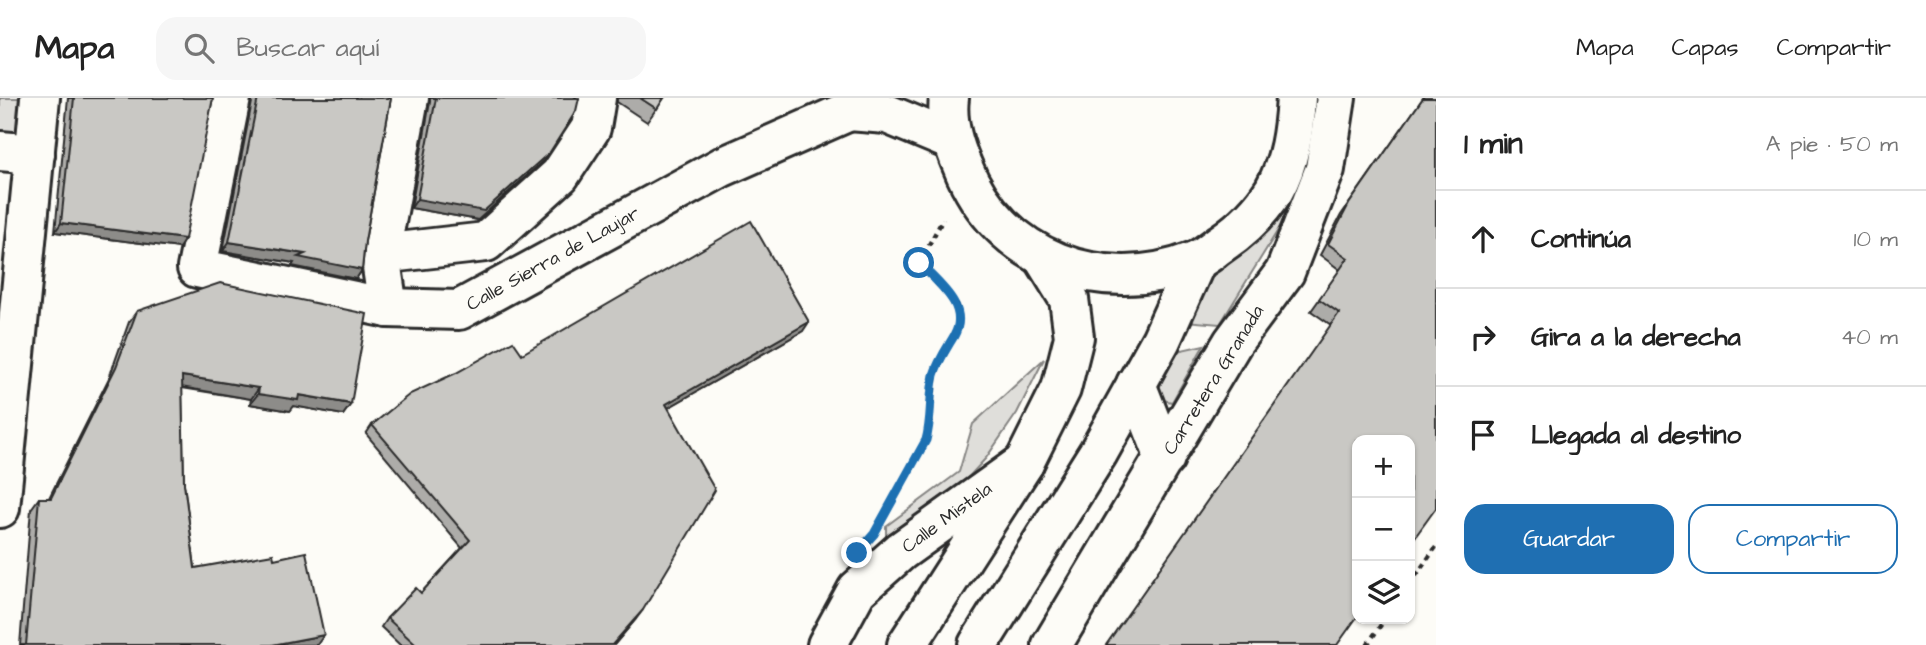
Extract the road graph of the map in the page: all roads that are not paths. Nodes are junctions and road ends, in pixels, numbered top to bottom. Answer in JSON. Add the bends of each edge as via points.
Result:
{"nodes":[{"id":1,"x":40,"y":98,"type":"edge"},
{"id":2,"x":231,"y":98,"type":"edge"},
{"id":3,"x":409,"y":98,"type":"edge"},
{"id":4,"x":596,"y":98,"type":"edge"},
{"id":5,"x":949,"y":98,"type":"edge"},
{"id":6,"x":1296,"y":98,"type":"edge"},
{"id":7,"x":1336,"y":98,"type":"edge"},
{"id":8,"x":858,"y":105,"type":"edge"},
{"id":9,"x":952,"y":141,"type":"junction"},
{"id":10,"x":18,"y":153,"type":"edge"},
{"id":11,"x":380,"y":254,"type":"junction"},
{"id":12,"x":1042,"y":257,"type":"junction"},
{"id":13,"x":1197,"y":260,"type":"junction"},
{"id":14,"x":388,"y":308,"type":"junction"},
{"id":15,"x":1136,"y":384,"type":"junction"},
{"id":16,"x":1165,"y":457,"type":"junction"},
{"id":17,"x":1024,"y":463,"type":"junction"},
{"id":18,"x":0,"y":508,"type":"edge"},
{"id":19,"x":827,"y":645,"type":"edge"},
{"id":20,"x":907,"y":645,"type":"edge"},
{"id":21,"x":978,"y":645,"type":"edge"},
{"id":22,"x":1052,"y":645,"type":"edge"}],
"edges":[{"from":1,"to":10,"type":"street"},
{"from":2,"to":14,"type":"street","name":"Calle Sierra de Laujar","via":[[197,268]]},
{"from":3,"to":11,"type":"street"},
{"from":4,"to":11,"type":"street","via":[[591,128],[560,175],[486,242]]},
{"from":5,"to":9,"type":"street"},
{"from":6,"to":13,"type":"street","via":[[1293,142],[1273,190],[1240,231]]},
{"from":7,"to":16,"type":"street","name":"Carretera Granada","via":[[1325,169],[1285,272],[1233,342]]},
{"from":8,"to":9,"type":"street","name":"Calle Sierra de Laujar"},
{"from":8,"to":14,"type":"street","name":"Calle Sierra de Laujar","via":[[722,167],[459,310]]},
{"from":9,"to":12,"type":"street","via":[[971,188],[1002,228]]},
{"from":10,"to":18,"type":"street"},
{"from":11,"to":14,"type":"street"},
{"from":12,"to":13,"type":"street","via":[[1093,274],[1146,275]]},
{"from":12,"to":17,"type":"street","via":[[1069,299],[1074,337],[1061,389]]},
{"from":13,"to":15,"type":"street"},
{"from":15,"to":16,"type":"street"},
{"from":15,"to":21,"type":"street"},
{"from":16,"to":22,"type":"street","name":"Carretera Granada"},
{"from":17,"to":19,"type":"street","name":"Calle Mistela","via":[[901,551],[857,590]]},
{"from":17,"to":20,"type":"street"}]}
